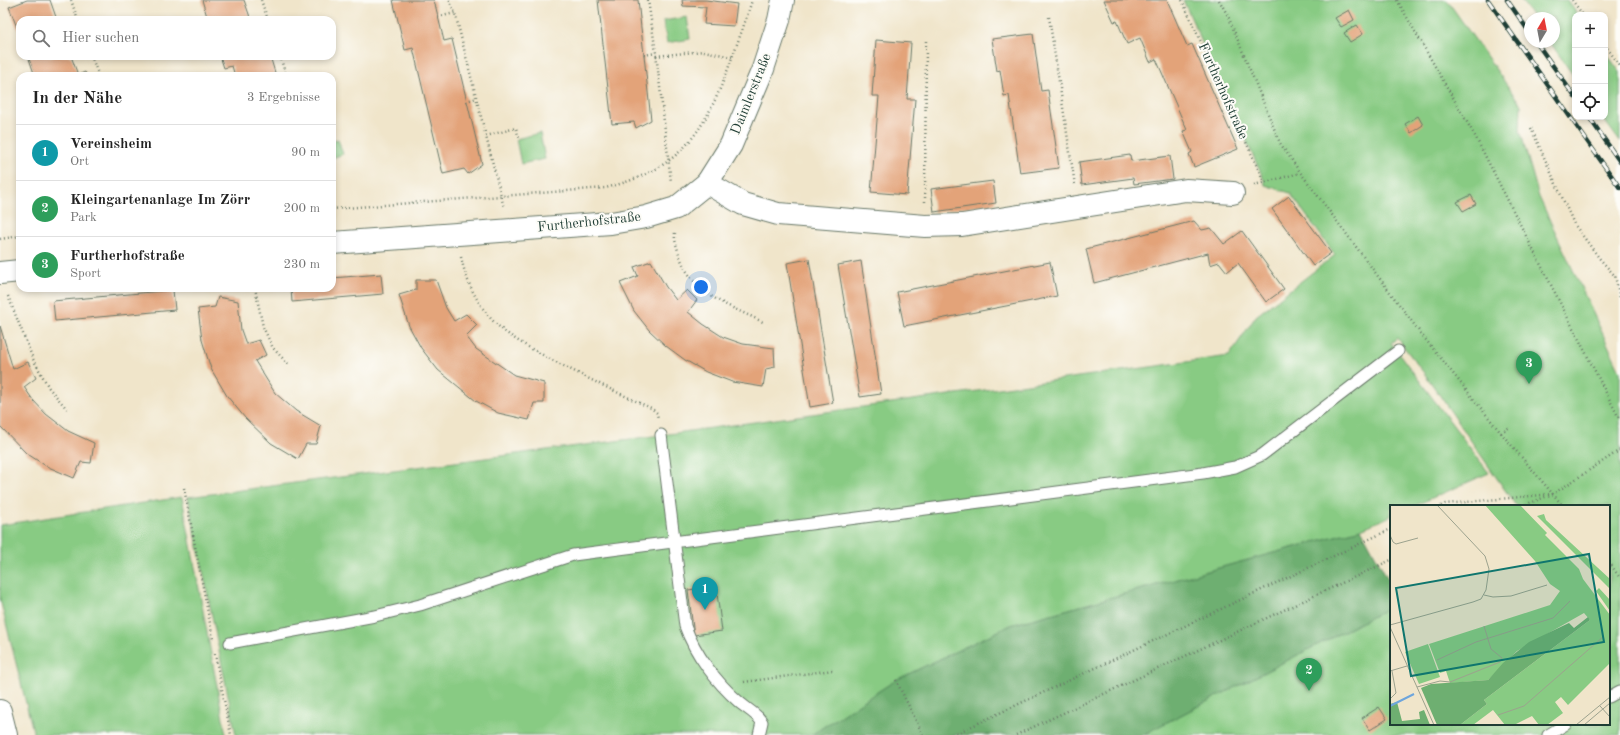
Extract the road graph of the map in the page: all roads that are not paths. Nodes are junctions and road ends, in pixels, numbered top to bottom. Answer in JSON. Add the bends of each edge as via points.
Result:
{"nodes":[{"id":1,"x":783,"y":0,"type":"edge"},
{"id":2,"x":707,"y":183,"type":"junction"},
{"id":3,"x":1233,"y":193,"type":"road end"},
{"id":4,"x":336,"y":243,"type":"edge"},
{"id":5,"x":16,"y":271,"type":"edge"},
{"id":6,"x":0,"y":273,"type":"edge"},
{"id":7,"x":1398,"y":351,"type":"dead end"},
{"id":8,"x":661,"y":435,"type":"road end"},
{"id":9,"x":676,"y":543,"type":"junction"},
{"id":10,"x":230,"y":643,"type":"dead end"},
{"id":11,"x":1620,"y":691,"type":"edge"},
{"id":12,"x":1610,"y":696,"type":"edge"},
{"id":13,"x":0,"y":711,"type":"edge"},
{"id":14,"x":1564,"y":725,"type":"edge"},
{"id":15,"x":6,"y":735,"type":"edge"},
{"id":16,"x":759,"y":735,"type":"edge"},
{"id":17,"x":1548,"y":735,"type":"edge"}],
"edges":[{"from":1,"to":2,"type":"street","name":"Daimlerstraße","via":[[763,69],[731,145]]},
{"from":2,"to":3,"type":"street","via":[[743,204],[778,214],[925,226],[962,225],[1186,190]]},
{"from":2,"to":4,"type":"street","name":"Furtherhofstraße","via":[[676,208],[646,217],[611,223]]},
{"from":5,"to":6,"type":"street"},
{"from":7,"to":9,"type":"lane","via":[[1262,455],[1235,467]]},
{"from":8,"to":9,"type":"lane"},
{"from":9,"to":10,"type":"lane","via":[[573,555],[420,605]]},
{"from":9,"to":16,"type":"lane","via":[[685,626],[690,641],[722,685],[758,716],[762,722]]},
{"from":11,"to":12,"type":"lane"},
{"from":13,"to":15,"type":"street"},
{"from":14,"to":17,"type":"lane"}]}
